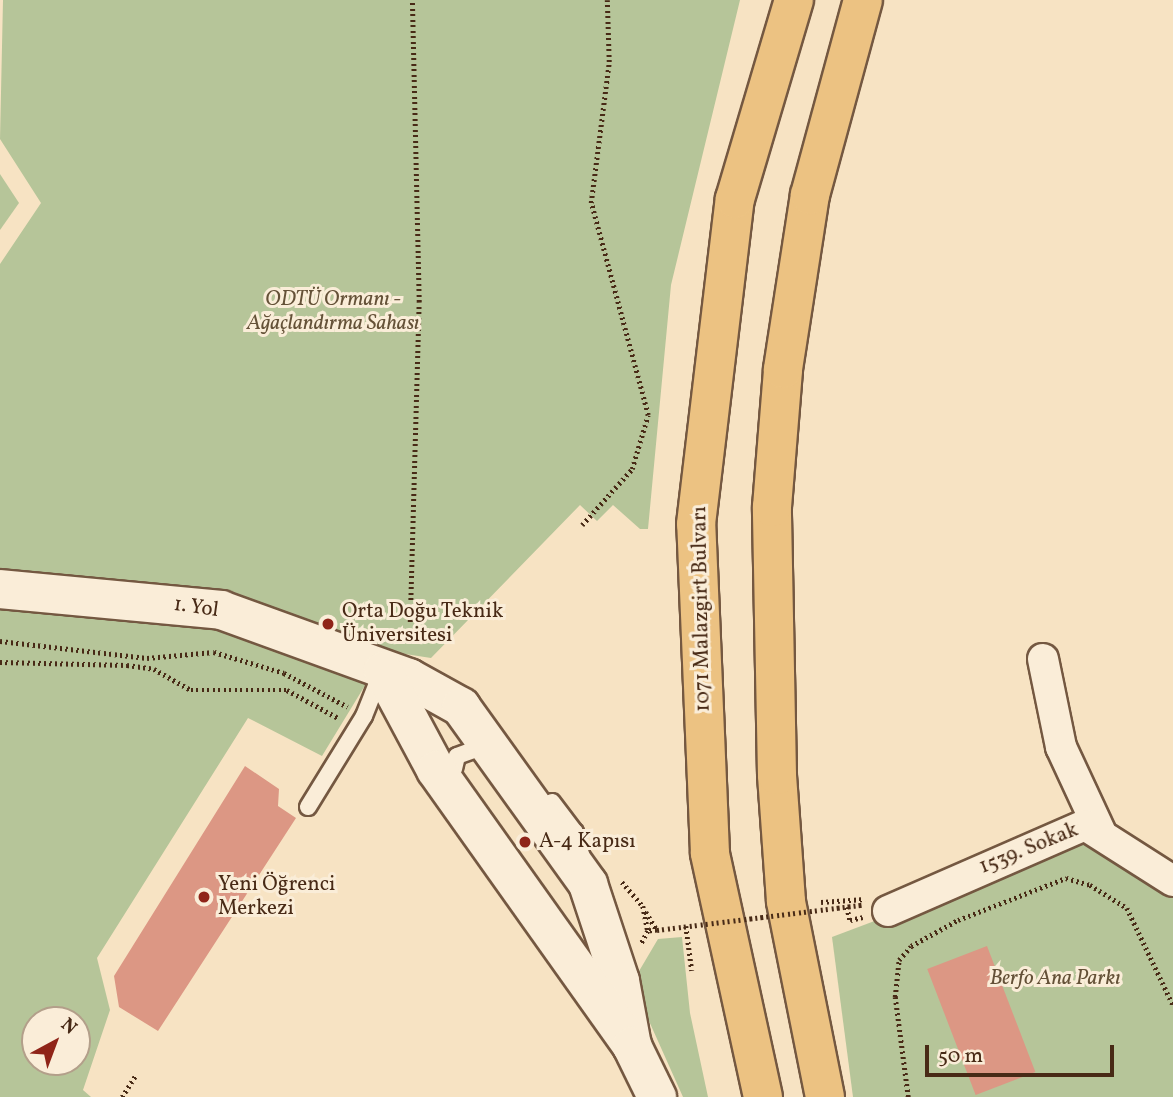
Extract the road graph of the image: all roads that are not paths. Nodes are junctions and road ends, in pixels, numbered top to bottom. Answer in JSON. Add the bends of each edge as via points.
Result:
{"nodes":[{"id":1,"x":794,"y":0,"type":"edge"},
{"id":2,"x":863,"y":0,"type":"edge"},
{"id":3,"x":0,"y":589,"type":"edge"},
{"id":4,"x":1043,"y":659,"type":"dead end"},
{"id":5,"x":396,"y":675,"type":"junction"},
{"id":6,"x":479,"y":748,"type":"junction"},
{"id":7,"x":454,"y":769,"type":"junction"},
{"id":8,"x":308,"y":807,"type":"dead end"},
{"id":9,"x":1100,"y":831,"type":"junction"},
{"id":10,"x":1173,"y":881,"type":"edge"},
{"id":11,"x":579,"y":883,"type":"junction"},
{"id":12,"x":875,"y":908,"type":"road end"},
{"id":13,"x":542,"y":924,"type":"junction"},
{"id":14,"x":632,"y":1046,"type":"junction"},
{"id":15,"x":657,"y":1097,"type":"edge"},
{"id":16,"x":763,"y":1097,"type":"edge"},
{"id":17,"x":825,"y":1097,"type":"edge"}],
"edges":[{"from":1,"to":16,"type":"main road","name":"1071 Malazgirt Bulvarı","via":[[735,199],[696,524],[710,853]]},
{"from":2,"to":17,"type":"main road","via":[[810,195],[783,369],[772,507],[777,775],[786,901]]},
{"from":3,"to":5,"type":"street","name":"1. Yol","via":[[220,610]]},
{"from":4,"to":9,"type":"street","via":[[1061,747]]},
{"from":5,"to":6,"type":"lane"},
{"from":5,"to":7,"type":"lane"},
{"from":5,"to":8,"type":"lane","via":[[360,722]]},
{"from":5,"to":11,"type":"street","name":"1. Yol","via":[[461,707]]},
{"from":5,"to":13,"type":"street","via":[[436,770]]},
{"from":6,"to":7,"type":"lane","via":[[457,756]]},
{"from":6,"to":11,"type":"lane"},
{"from":7,"to":13,"type":"lane","via":[[534,883]]},
{"from":9,"to":10,"type":"street","name":"1539. Sokak"},
{"from":9,"to":12,"type":"street","name":"1539. Sokak","via":[[1085,825]]},
{"from":11,"to":14,"type":"street","name":"1. Yol","via":[[620,981]]},
{"from":13,"to":14,"type":"street"},
{"from":14,"to":15,"type":"street"}]}
